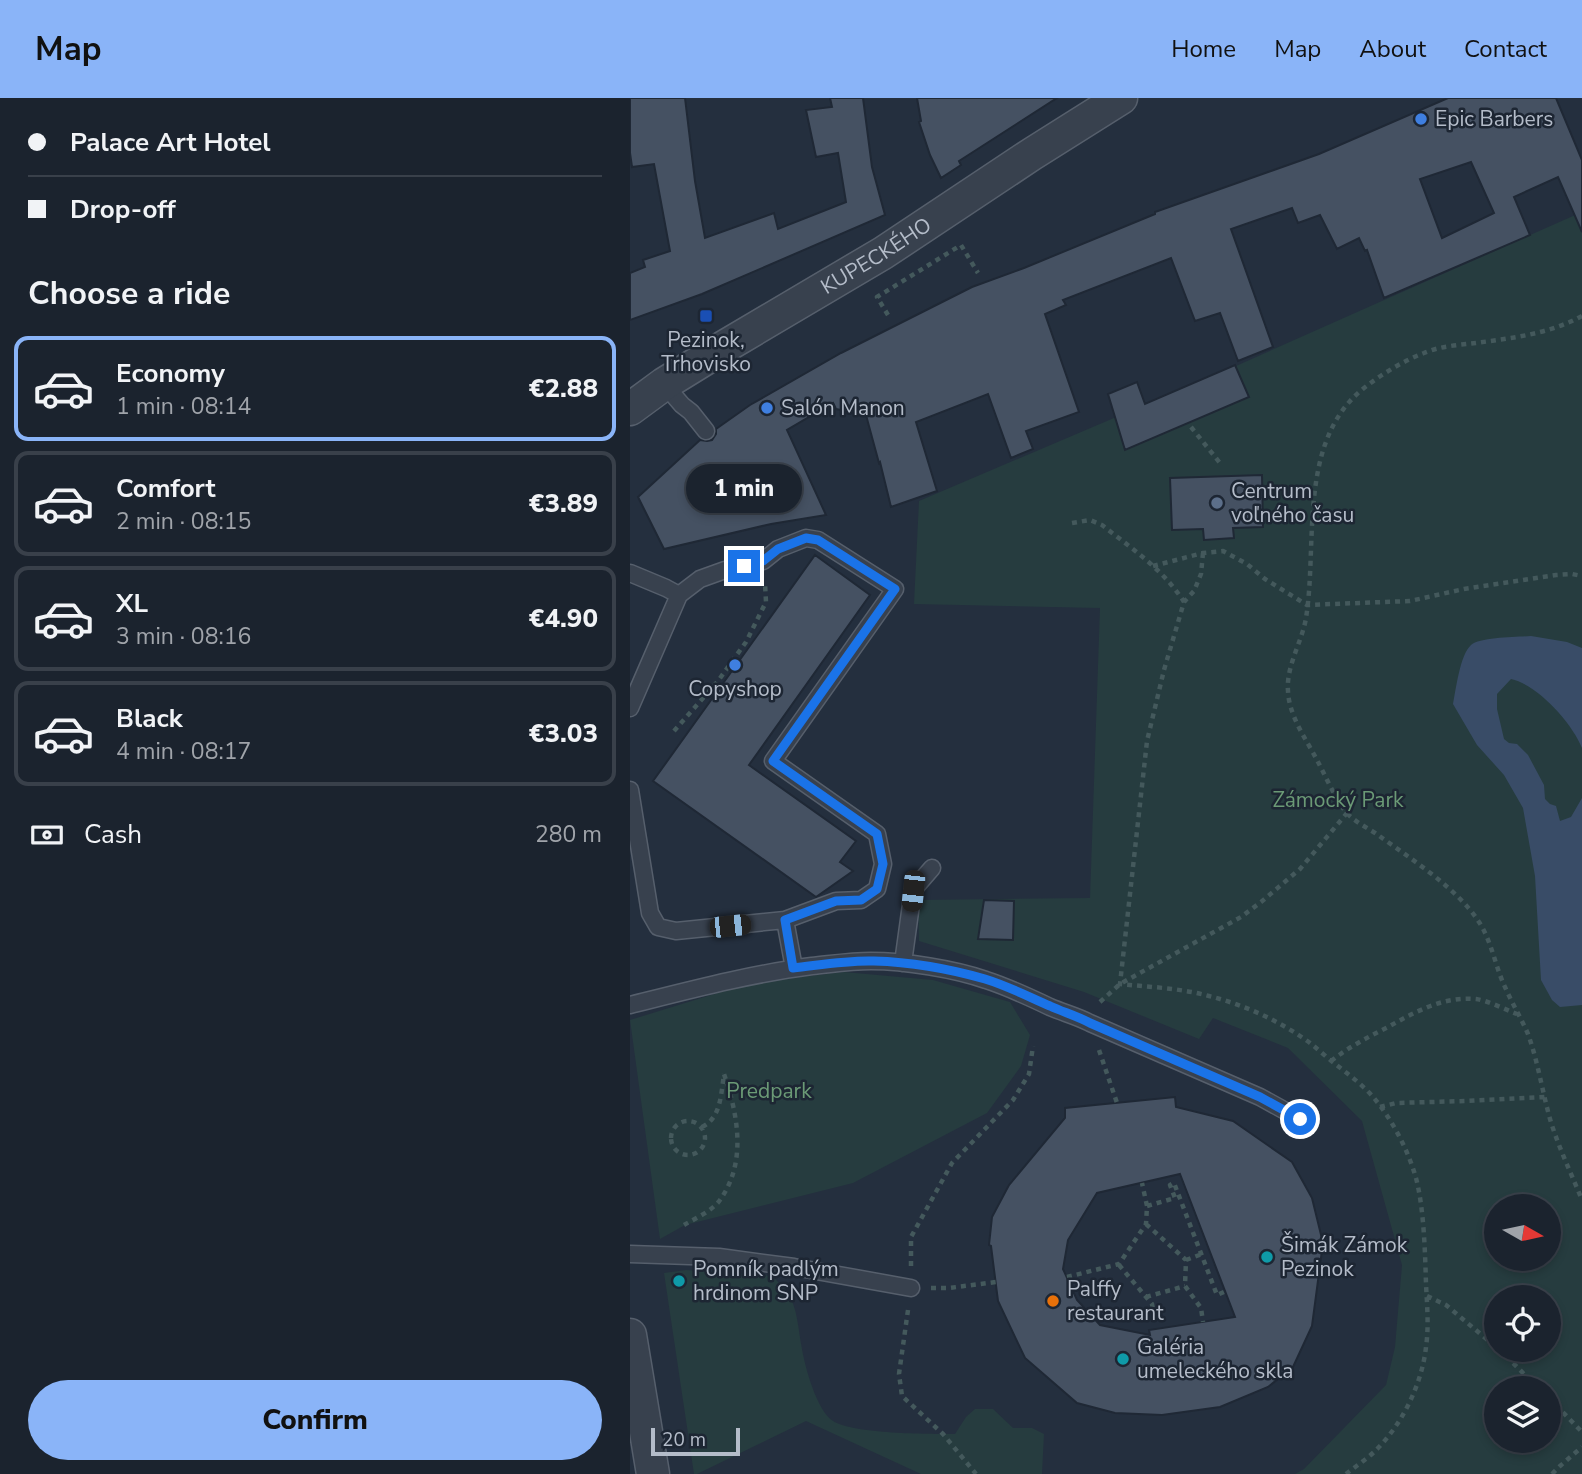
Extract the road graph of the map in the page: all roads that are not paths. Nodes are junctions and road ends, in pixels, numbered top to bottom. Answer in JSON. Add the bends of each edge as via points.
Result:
{"nodes":[{"id":1,"x":1121,"y":98,"type":"edge"},
{"id":2,"x":664,"y":384,"type":"junction"},
{"id":3,"x":630,"y":409,"type":"edge"},
{"id":4,"x":706,"y":431,"type":"dead end"},
{"id":5,"x":630,"y":573,"type":"edge"},
{"id":6,"x":679,"y":595,"type":"junction"},
{"id":7,"x":630,"y":708,"type":"edge"},
{"id":8,"x":630,"y":790,"type":"edge"},
{"id":9,"x":932,"y":868,"type":"dead end"},
{"id":10,"x":785,"y":920,"type":"junction"},
{"id":11,"x":903,"y":963,"type":"junction"},
{"id":12,"x":793,"y":968,"type":"junction"},
{"id":13,"x":630,"y":1005,"type":"edge"},
{"id":14,"x":1300,"y":1119,"type":"dead end"},
{"id":15,"x":630,"y":1254,"type":"edge"},
{"id":16,"x":911,"y":1287,"type":"road end"},
{"id":17,"x":630,"y":1335,"type":"edge"},
{"id":18,"x":653,"y":1474,"type":"edge"}],
"edges":[{"from":1,"to":2,"type":"street","name":"KUPECKÉHO","via":[[883,253]]},
{"from":2,"to":3,"type":"street","name":"KUPECKÉHO"},
{"from":2,"to":4,"type":"lane"},
{"from":5,"to":6,"type":"lane"},
{"from":6,"to":7,"type":"lane"},
{"from":6,"to":10,"type":"lane","via":[[700,579],[763,561],[778,549],[806,538],[818,540],[895,589],[773,761],[877,834],[883,864],[877,889],[861,900],[836,901]]},
{"from":8,"to":10,"type":"lane","via":[[650,913],[658,927],[676,931]]},
{"from":9,"to":11,"type":"lane","via":[[913,891]]},
{"from":10,"to":12,"type":"lane"},
{"from":11,"to":12,"type":"lane","via":[[842,962]]},
{"from":11,"to":14,"type":"lane","via":[[984,979],[1021,993],[1260,1097]]},
{"from":12,"to":13,"type":"lane"},
{"from":15,"to":16,"type":"lane","via":[[719,1257]]},
{"from":17,"to":18,"type":"street"}]}
